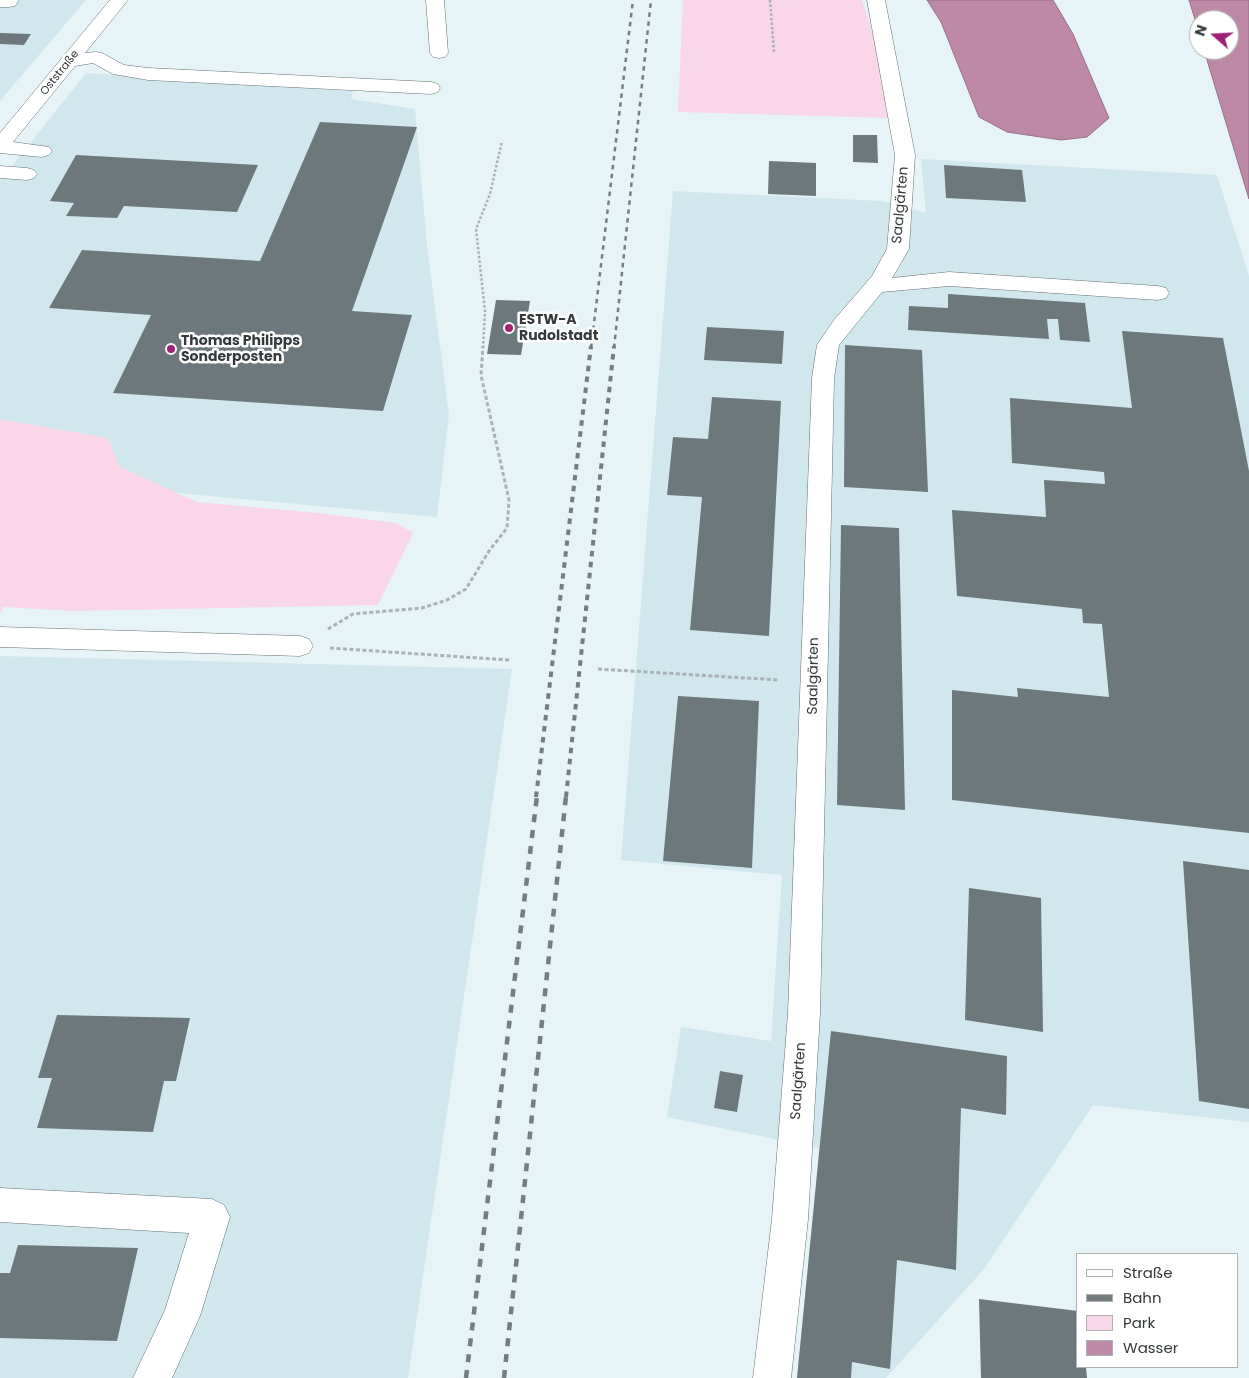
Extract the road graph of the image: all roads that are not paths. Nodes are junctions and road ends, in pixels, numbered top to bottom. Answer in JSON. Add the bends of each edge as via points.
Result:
{"nodes":[{"id":1,"x":10,"y":0,"type":"edge"},
{"id":2,"x":119,"y":0,"type":"edge"},
{"id":3,"x":435,"y":0,"type":"edge"},
{"id":4,"x":876,"y":0,"type":"edge"},
{"id":5,"x":0,"y":2,"type":"edge"},
{"id":6,"x":439,"y":53,"type":"dead end"},
{"id":7,"x":70,"y":61,"type":"junction"},
{"id":8,"x":431,"y":88,"type":"dead end"},
{"id":9,"x":0,"y":146,"type":"edge"},
{"id":10,"x":42,"y":151,"type":"dead end"},
{"id":11,"x":0,"y":172,"type":"edge"},
{"id":12,"x":26,"y":174,"type":"dead end"},
{"id":13,"x":875,"y":286,"type":"junction"},
{"id":14,"x":1158,"y":293,"type":"dead end"},
{"id":15,"x":0,"y":637,"type":"edge"},
{"id":16,"x":300,"y":646,"type":"road end"},
{"id":17,"x":0,"y":1205,"type":"edge"},
{"id":18,"x":152,"y":1378,"type":"edge"},
{"id":19,"x":772,"y":1378,"type":"edge"}],
"edges":[{"from":1,"to":5,"type":"street"},
{"from":2,"to":7,"type":"street","name":"Oststraße"},
{"from":3,"to":6,"type":"street"},
{"from":4,"to":13,"type":"street","name":"Saalgärten","via":[[905,155],[898,249]]},
{"from":7,"to":8,"type":"street","via":[[96,57],[119,70],[148,74]]},
{"from":7,"to":9,"type":"street","name":"Oststraße"},
{"from":9,"to":10,"type":"street"},
{"from":11,"to":12,"type":"street"},
{"from":13,"to":14,"type":"street","via":[[949,279]]},
{"from":13,"to":19,"type":"street","name":"Saalgärten","via":[[828,345],[823,378],[804,1012],[790,1218]]},
{"from":15,"to":16,"type":"street"},
{"from":17,"to":18,"type":"street","via":[[212,1217],[182,1316]]}]}
